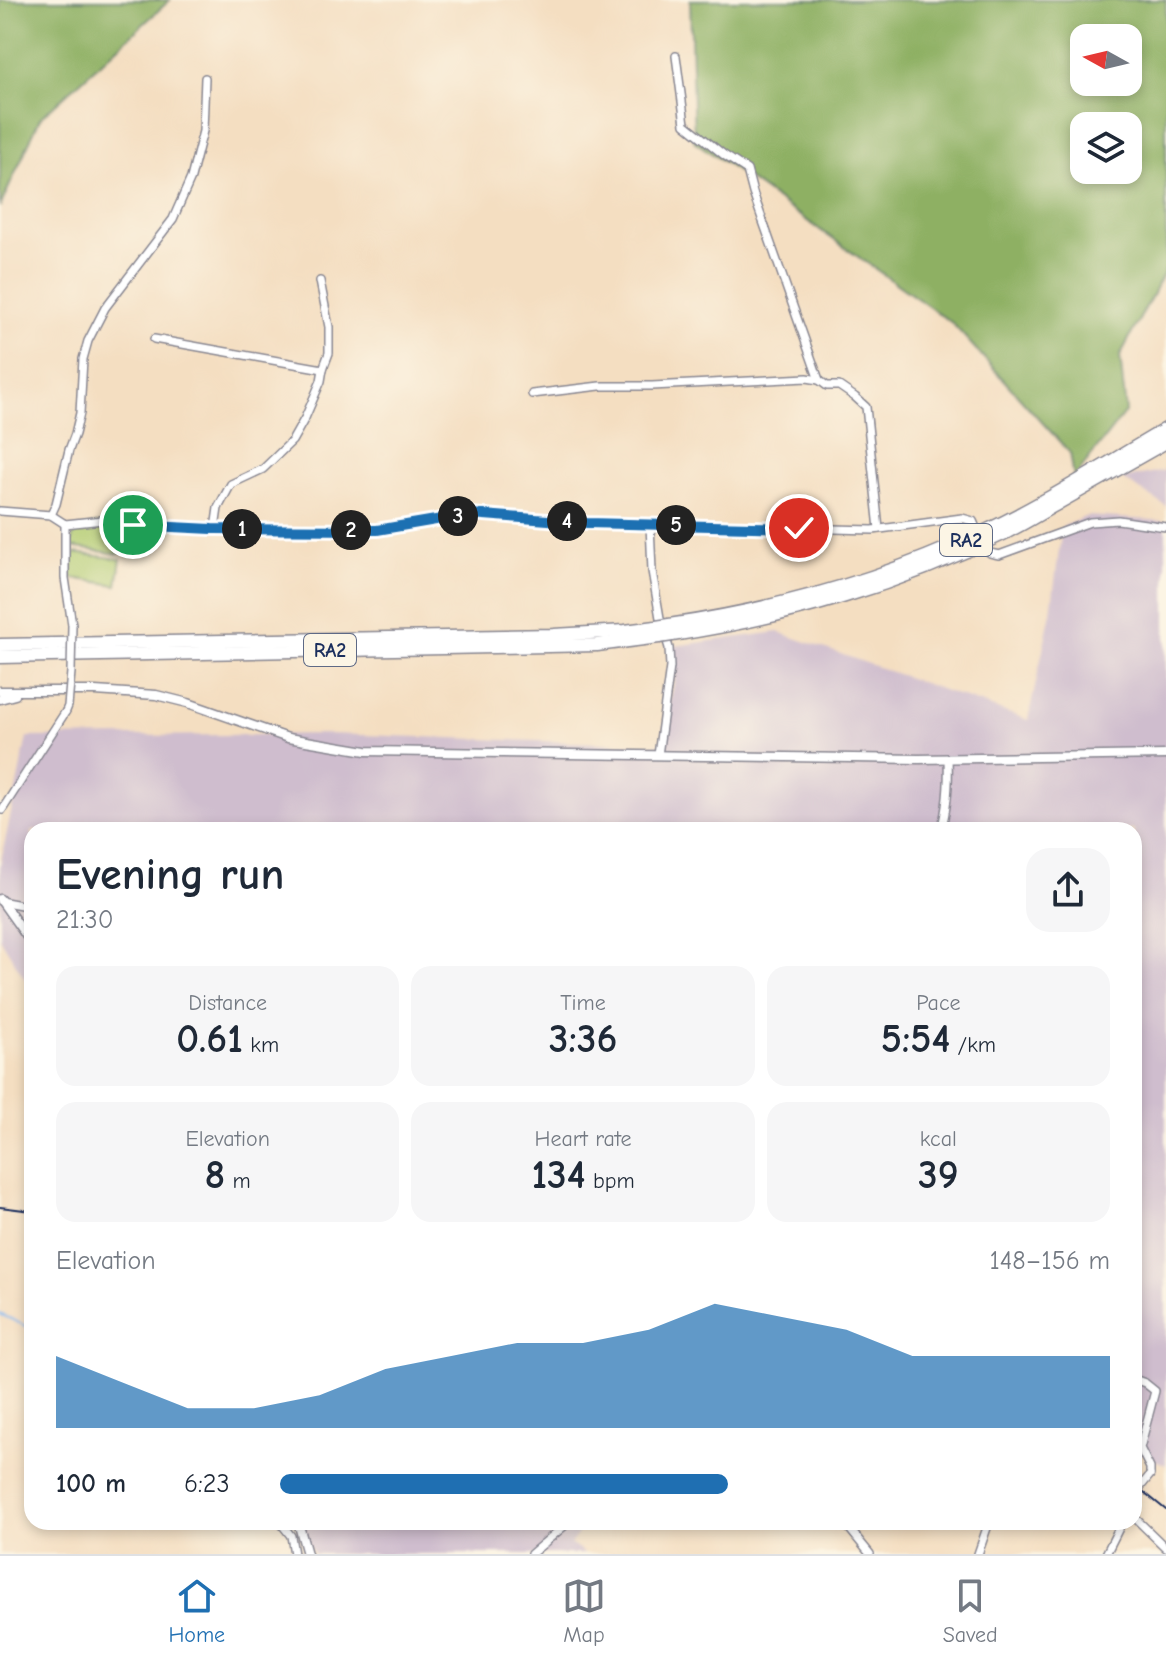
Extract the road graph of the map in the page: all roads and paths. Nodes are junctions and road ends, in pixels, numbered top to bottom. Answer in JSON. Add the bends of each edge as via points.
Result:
{"nodes":[{"id":1,"x":676,"y":56,"type":"dead end"},
{"id":2,"x":205,"y":78,"type":"dead end"},
{"id":3,"x":320,"y":281,"type":"dead end"},
{"id":4,"x":154,"y":339,"type":"dead end"},
{"id":5,"x":323,"y":369,"type":"junction"},
{"id":6,"x":819,"y":380,"type":"junction"},
{"id":7,"x":532,"y":394,"type":"dead end"},
{"id":8,"x":1166,"y":429,"type":"edge"},
{"id":9,"x":1166,"y":442,"type":"edge"},
{"id":10,"x":0,"y":511,"type":"edge"},
{"id":11,"x":51,"y":515,"type":"junction"},
{"id":12,"x":65,"y":524,"type":"junction"},
{"id":13,"x":650,"y":524,"type":"junction"},
{"id":14,"x":1166,"y":527,"type":"edge"},
{"id":15,"x":976,"y":528,"type":"dead end"},
{"id":16,"x":215,"y":529,"type":"junction"},
{"id":17,"x":879,"y":529,"type":"junction"},
{"id":18,"x":986,"y":549,"type":"dead end"},
{"id":19,"x":664,"y":631,"type":"junction"},
{"id":20,"x":0,"y":645,"type":"edge"},
{"id":21,"x":0,"y":657,"type":"edge"},
{"id":22,"x":0,"y":691,"type":"edge"},
{"id":23,"x":23,"y":692,"type":"junction"},
{"id":24,"x":0,"y":699,"type":"edge"},
{"id":25,"x":658,"y":755,"type":"junction"},
{"id":26,"x":1166,"y":755,"type":"edge"},
{"id":27,"x":948,"y":759,"type":"junction"},
{"id":28,"x":1,"y":812,"type":"edge"},
{"id":29,"x":943,"y":822,"type":"edge"},
{"id":30,"x":0,"y":900,"type":"edge"},
{"id":31,"x":24,"y":905,"type":"edge"},
{"id":32,"x":24,"y":933,"type":"edge"},
{"id":33,"x":1142,"y":1382,"type":"edge"},
{"id":34,"x":1142,"y":1440,"type":"edge"},
{"id":35,"x":1142,"y":1452,"type":"edge"},
{"id":36,"x":1142,"y":1485,"type":"edge"},
{"id":37,"x":1142,"y":1525,"type":"edge"},
{"id":38,"x":286,"y":1530,"type":"edge"},
{"id":39,"x":300,"y":1530,"type":"edge"},
{"id":40,"x":560,"y":1530,"type":"edge"},
{"id":41,"x":852,"y":1530,"type":"edge"},
{"id":42,"x":986,"y":1530,"type":"edge"},
{"id":43,"x":1118,"y":1530,"type":"edge"},
{"id":44,"x":1166,"y":1548,"type":"edge"},
{"id":45,"x":294,"y":1554,"type":"edge"},
{"id":46,"x":307,"y":1554,"type":"edge"},
{"id":47,"x":531,"y":1554,"type":"edge"},
{"id":48,"x":870,"y":1554,"type":"edge"},
{"id":49,"x":978,"y":1554,"type":"edge"},
{"id":50,"x":1106,"y":1554,"type":"edge"}],
"edges":[{"from":1,"to":6,"type":"street","via":[[685,124],[747,170]]},
{"from":2,"to":11,"type":"street","via":[[203,131],[173,219],[105,308],[88,341],[80,413]]},
{"from":3,"to":5,"type":"street","via":[[329,327]]},
{"from":4,"to":5,"type":"street"},
{"from":5,"to":16,"type":"street","via":[[292,441],[263,469],[231,484],[218,508]]},
{"from":6,"to":7,"type":"street","via":[[600,386]]},
{"from":6,"to":17,"type":"street","via":[[839,386],[866,407]]},
{"from":8,"to":19,"type":"highway","number":"RA2","via":[[1011,518],[912,562],[780,604]]},
{"from":9,"to":19,"type":"highway","number":"RA2","via":[[1010,531],[854,595],[770,618]]},
{"from":10,"to":11,"type":"street"},
{"from":11,"to":12,"type":"street"},
{"from":12,"to":16,"type":"street","via":[[103,520]]},
{"from":12,"to":28,"type":"street","bridge":true,"via":[[72,625],[68,706]]},
{"from":13,"to":16,"type":"street","via":[[471,514],[377,530]]},
{"from":13,"to":17,"type":"street"},
{"from":13,"to":25,"type":"street","via":[[652,571],[670,667]]},
{"from":14,"to":18,"type":"street","via":[[1090,522],[999,555]]},
{"from":15,"to":17,"type":"street","via":[[962,518]]},
{"from":19,"to":20,"type":"highway","number":"RA2"},
{"from":19,"to":21,"type":"highway","number":"RA2","via":[[597,645]]},
{"from":22,"to":23,"type":"street"},
{"from":23,"to":24,"type":"street"},
{"from":23,"to":25,"type":"street","via":[[156,695],[288,738],[366,751]]},
{"from":25,"to":27,"type":"street"},
{"from":26,"to":27,"type":"street"},
{"from":27,"to":29,"type":"street"},
{"from":30,"to":31,"type":"street"},
{"from":30,"to":32,"type":"street"},
{"from":33,"to":34,"type":"street","bridge":true,"via":[[1155,1391]]},
{"from":35,"to":36,"type":"street","bridge":true,"via":[[1150,1468]]},
{"from":37,"to":44,"type":"street"},
{"from":38,"to":45,"type":"street"},
{"from":39,"to":46,"type":"street"},
{"from":40,"to":47,"type":"street"},
{"from":41,"to":48,"type":"street"},
{"from":42,"to":49,"type":"street"},
{"from":43,"to":50,"type":"street"}]}
